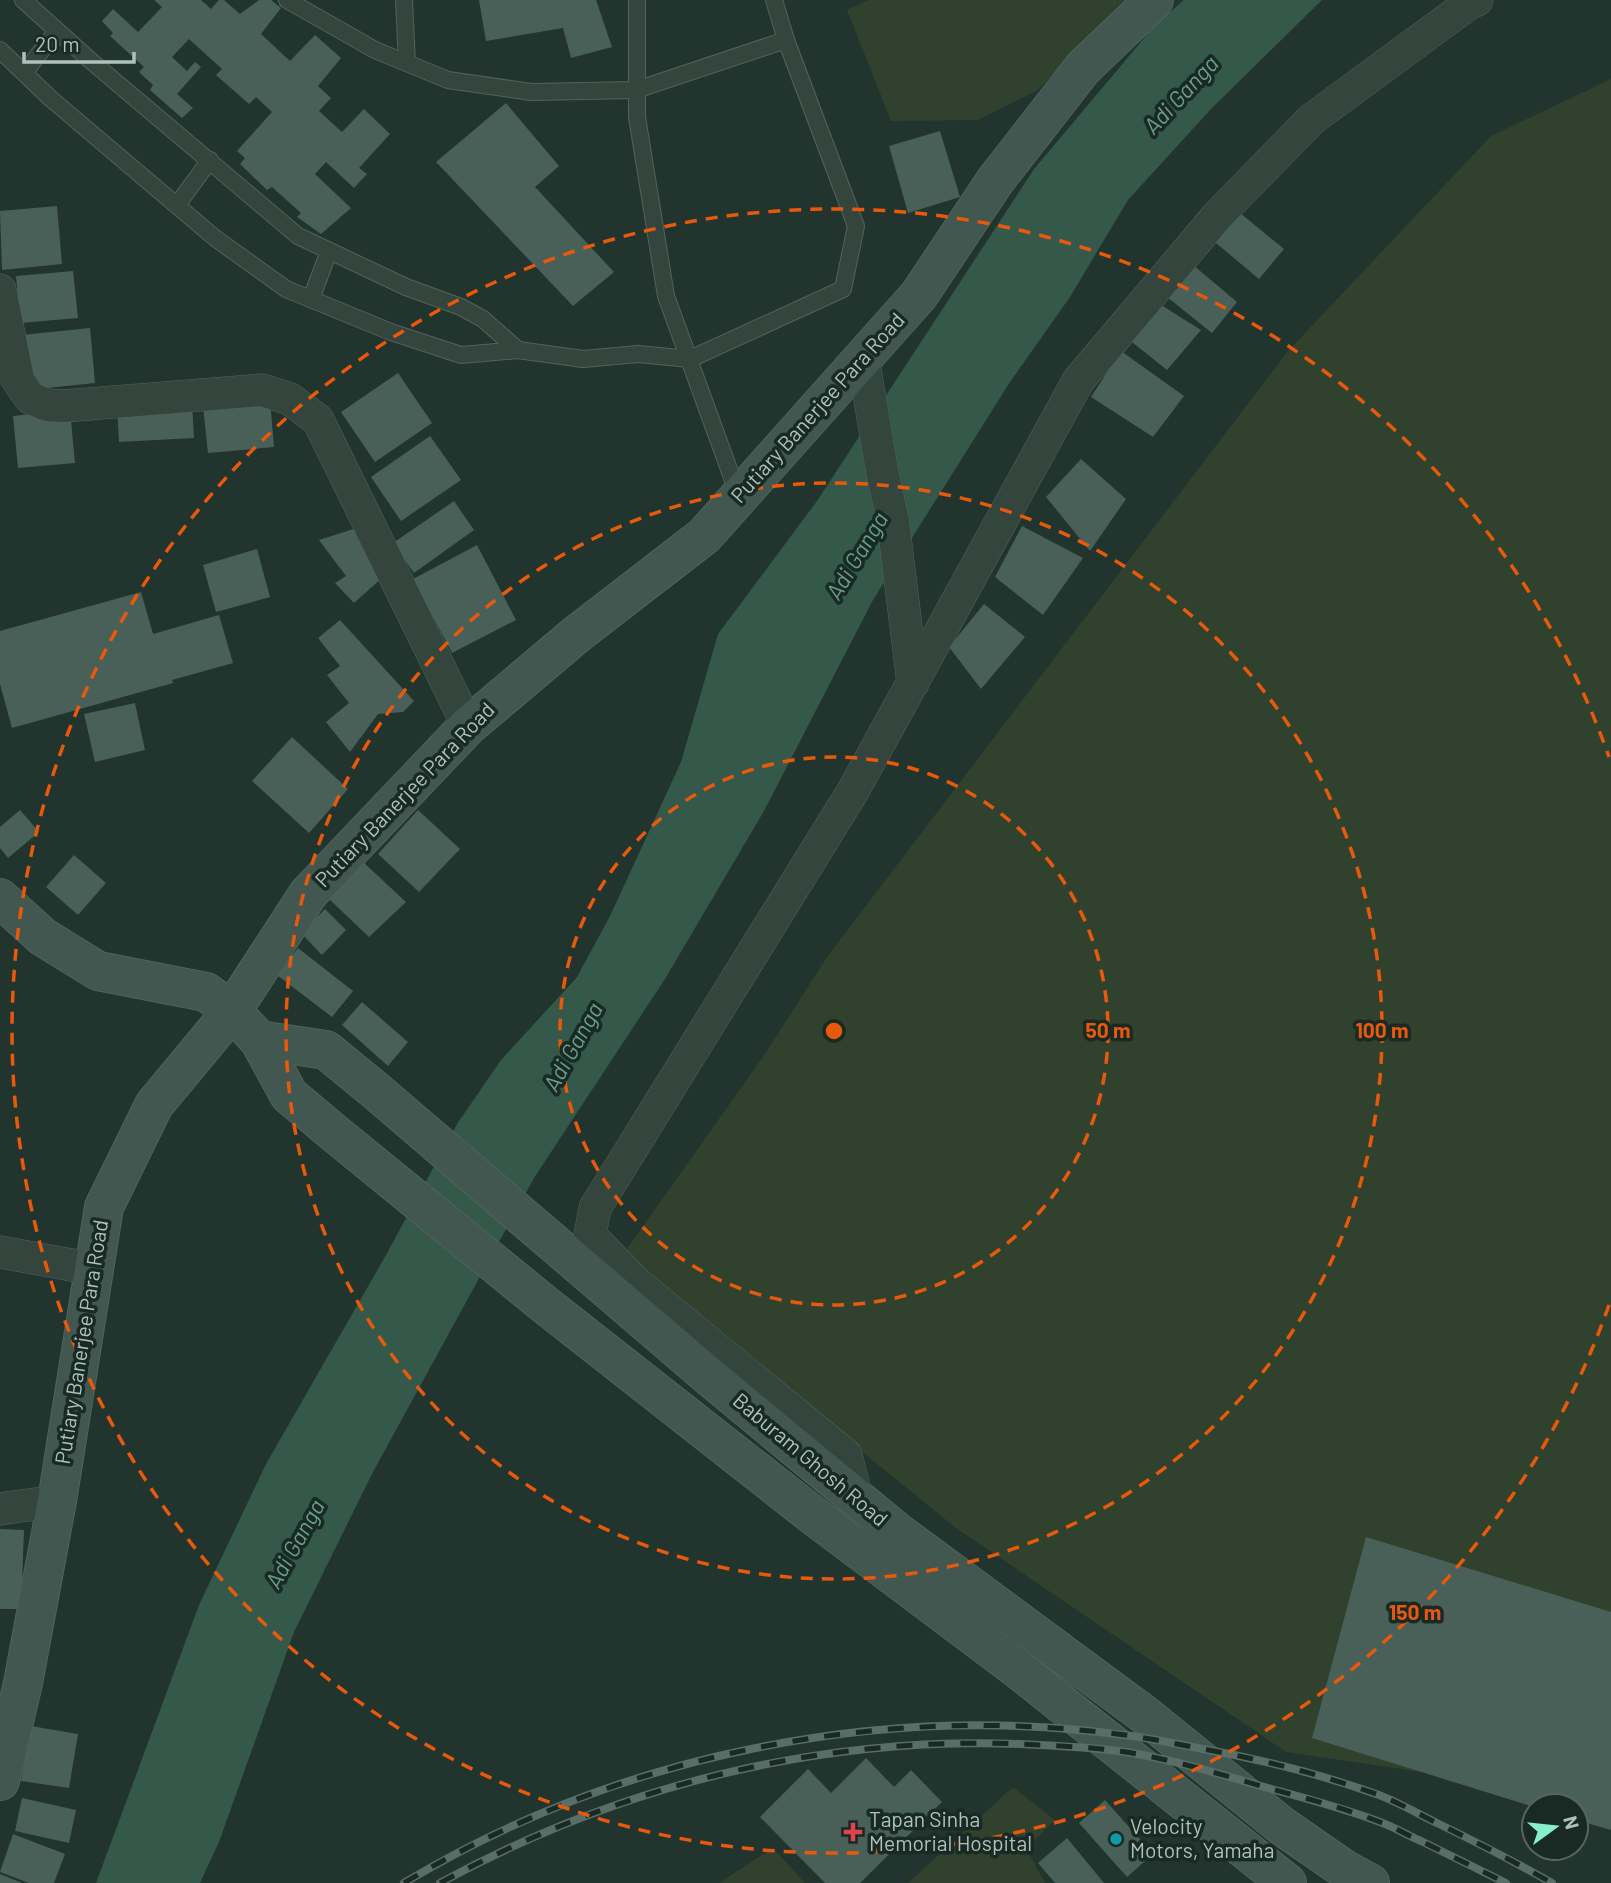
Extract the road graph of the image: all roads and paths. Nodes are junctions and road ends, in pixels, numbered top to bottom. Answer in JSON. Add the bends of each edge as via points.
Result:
{"nodes":[{"id":1,"x":23,"y":0,"type":"edge"},
{"id":2,"x":287,"y":0,"type":"edge"},
{"id":3,"x":404,"y":0,"type":"edge"},
{"id":4,"x":637,"y":0,"type":"edge"},
{"id":5,"x":774,"y":0,"type":"edge"},
{"id":6,"x":1154,"y":0,"type":"edge"},
{"id":7,"x":1476,"y":0,"type":"edge"},
{"id":8,"x":57,"y":31,"type":"junction"},
{"id":9,"x":786,"y":40,"type":"junction"},
{"id":10,"x":0,"y":50,"type":"edge"},
{"id":11,"x":407,"y":63,"type":"junction"},
{"id":12,"x":24,"y":74,"type":"junction"},
{"id":13,"x":636,"y":90,"type":"junction"},
{"id":14,"x":210,"y":160,"type":"junction"},
{"id":15,"x":177,"y":205,"type":"junction"},
{"id":16,"x":329,"y":251,"type":"junction"},
{"id":17,"x":0,"y":290,"type":"edge"},
{"id":18,"x":311,"y":299,"type":"junction"},
{"id":19,"x":518,"y":350,"type":"junction"},
{"id":20,"x":0,"y":354,"type":"edge"},
{"id":21,"x":863,"y":358,"type":"junction"},
{"id":22,"x":690,"y":359,"type":"junction"},
{"id":23,"x":19,"y":383,"type":"junction"},
{"id":24,"x":739,"y":497,"type":"junction"},
{"id":25,"x":912,"y":682,"type":"junction"},
{"id":26,"x":468,"y":726,"type":"junction"},
{"id":27,"x":0,"y":898,"type":"edge"},
{"id":28,"x":232,"y":1011,"type":"junction"},
{"id":29,"x":260,"y":1040,"type":"junction"},
{"id":30,"x":0,"y":1252,"type":"edge"},
{"id":31,"x":94,"y":1269,"type":"junction"},
{"id":32,"x":843,"y":1487,"type":"junction"},
{"id":33,"x":57,"y":1501,"type":"junction"},
{"id":34,"x":0,"y":1509,"type":"edge"},
{"id":35,"x":0,"y":1781,"type":"edge"},
{"id":36,"x":1349,"y":1878,"type":"edge"},
{"id":37,"x":1287,"y":1883,"type":"edge"}],
"edges":[{"from":1,"to":8,"type":"lane"},
{"from":2,"to":11,"type":"lane"},
{"from":3,"to":11,"type":"lane"},
{"from":4,"to":13,"type":"lane"},
{"from":5,"to":9,"type":"lane"},
{"from":6,"to":21,"type":"main road","name":"Putiary Banerjee Para Road","via":[[1083,68],[995,181],[919,295]]},
{"from":7,"to":25,"type":"street","via":[[1312,118],[1217,215],[1079,381]]},
{"from":8,"to":12,"type":"lane"},
{"from":8,"to":14,"type":"lane"},
{"from":9,"to":13,"type":"lane"},
{"from":9,"to":22,"type":"lane","via":[[856,226],[844,289]]},
{"from":10,"to":12,"type":"lane"},
{"from":11,"to":13,"type":"lane","via":[[448,80],[531,92]]},
{"from":12,"to":15,"type":"lane"},
{"from":13,"to":22,"type":"lane","via":[[666,296]]},
{"from":14,"to":15,"type":"lane"},
{"from":14,"to":16,"type":"lane","via":[[299,236]]},
{"from":15,"to":18,"type":"lane","via":[[286,289]]},
{"from":16,"to":18,"type":"lane"},
{"from":16,"to":19,"type":"lane","via":[[461,307],[483,319]]},
{"from":17,"to":23,"type":"street"},
{"from":18,"to":19,"type":"lane","via":[[461,355]]},
{"from":19,"to":22,"type":"lane","via":[[583,359],[638,354]]},
{"from":20,"to":23,"type":"street"},
{"from":21,"to":24,"type":"main road","name":"Putiary Banerjee Para Road"},
{"from":21,"to":25,"type":"street","via":[[893,522]]},
{"from":22,"to":24,"type":"lane"},
{"from":23,"to":26,"type":"street","via":[[30,398],[64,406],[262,390],[290,399],[318,420]]},
{"from":24,"to":26,"type":"main road","name":"Putiary Banerjee Para Road","via":[[704,536]]},
{"from":25,"to":32,"type":"street","via":[[853,791],[596,1208],[590,1235],[635,1282],[846,1455]]},
{"from":26,"to":28,"type":"main road","name":"Putiary Banerjee Para Road","via":[[308,894]]},
{"from":27,"to":28,"type":"main road","name":"Baburam Ghosh Road","via":[[43,937],[98,971],[206,992]]},
{"from":28,"to":29,"type":"main road","name":"Baburam Ghosh Road"},
{"from":28,"to":31,"type":"main road","name":"Putiary Banerjee Para Road","via":[[154,1105],[104,1207]]},
{"from":29,"to":32,"type":"main road","name":"Baburam Ghosh Road","via":[[326,1050]]},
{"from":29,"to":37,"type":"main road","name":"Baburam Ghosh Road","via":[[289,1095],[333,1132],[544,1304]]},
{"from":30,"to":31,"type":"street"},
{"from":31,"to":33,"type":"main road","name":"Putiary Banerjee Para Road"},
{"from":32,"to":36,"type":"main road","name":"Baburam Ghosh Road","via":[[1144,1715]]},
{"from":33,"to":34,"type":"street"},
{"from":33,"to":35,"type":"main road","name":"Putiary Banerjee Para Road"}]}
